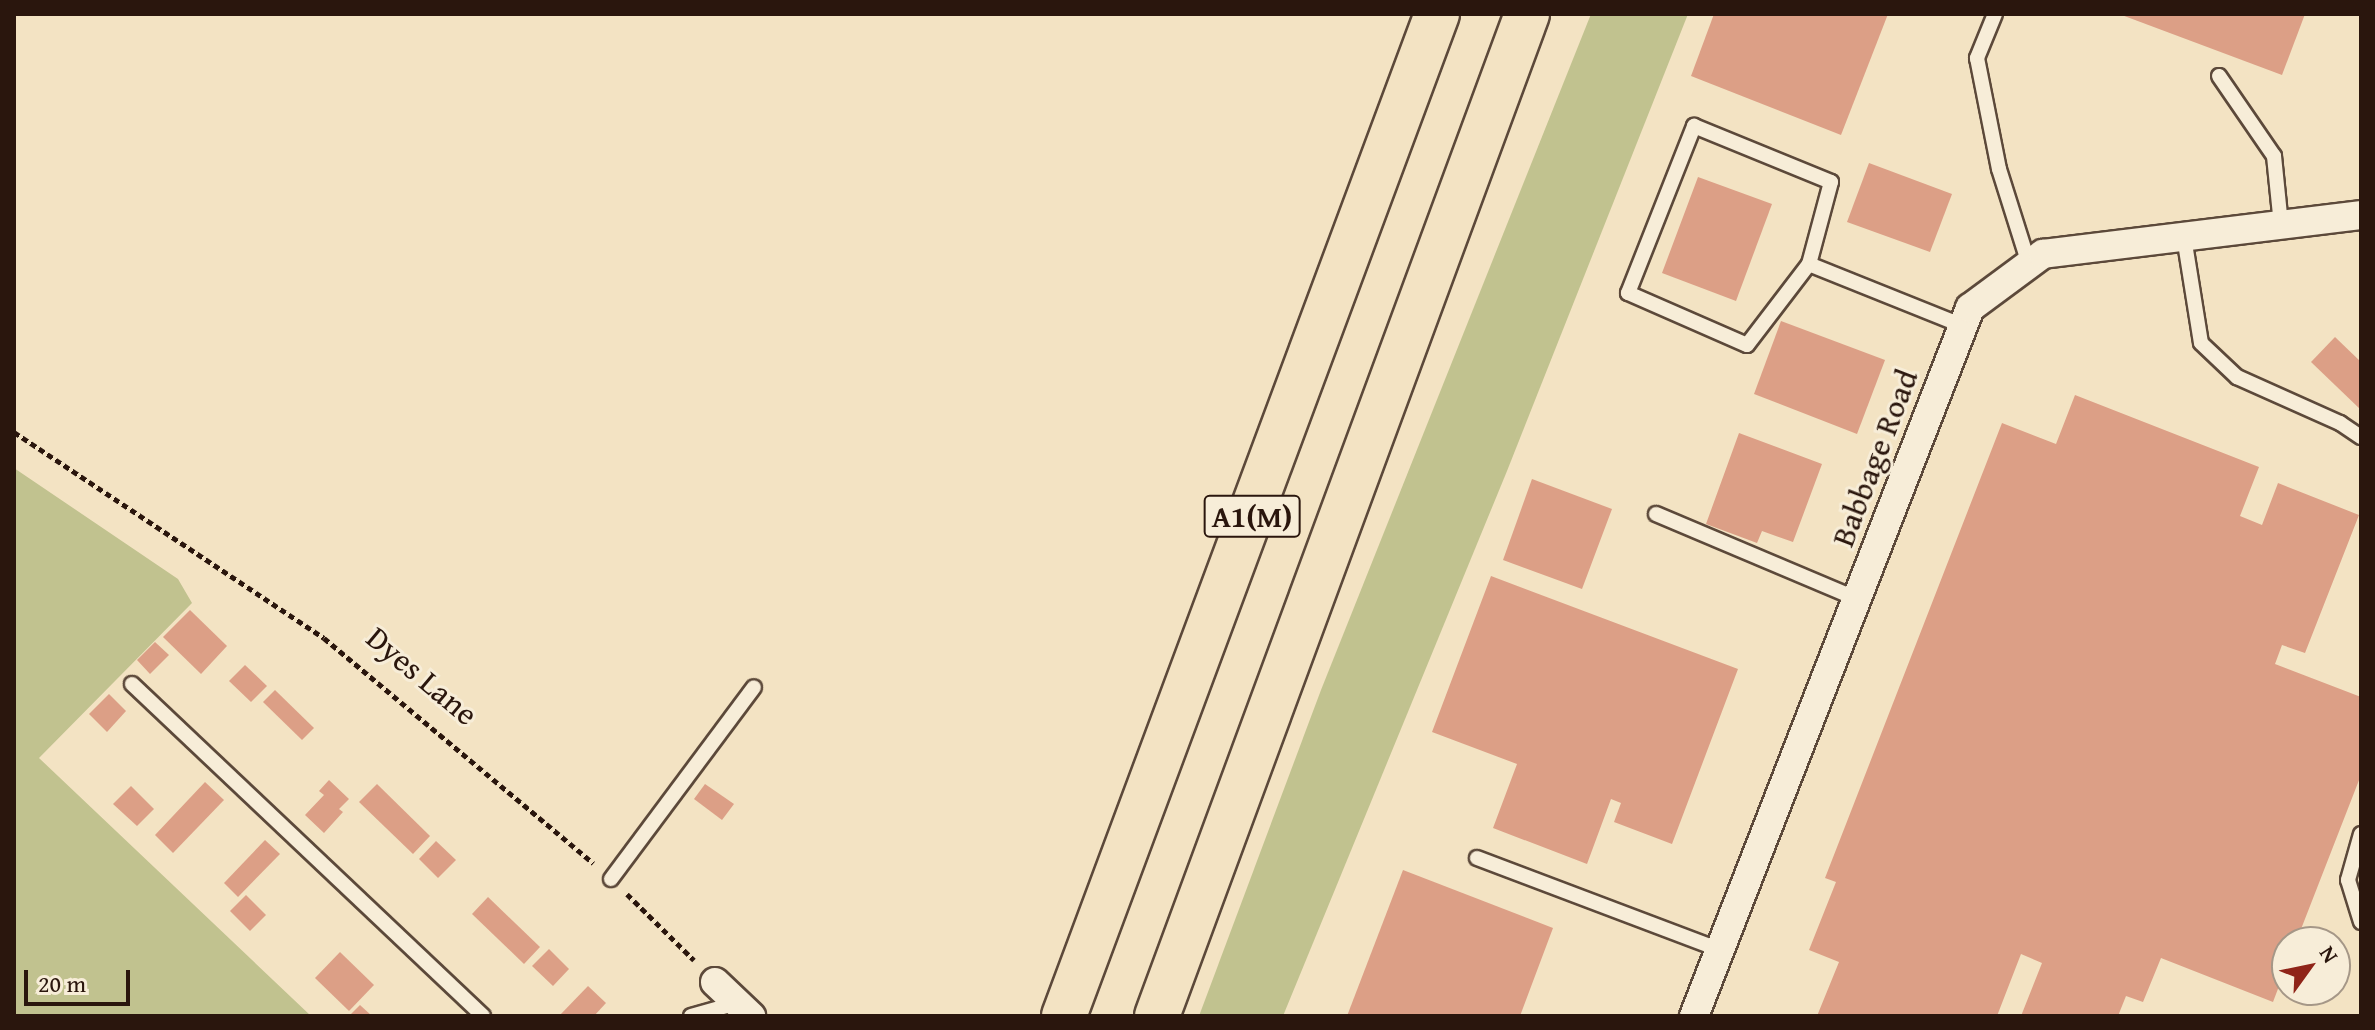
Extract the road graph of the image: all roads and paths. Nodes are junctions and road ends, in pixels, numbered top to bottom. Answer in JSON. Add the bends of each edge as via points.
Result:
{"nodes":[{"id":1,"x":1437,"y":14,"type":"edge"},
{"id":2,"x":1527,"y":14,"type":"edge"},
{"id":3,"x":1995,"y":14,"type":"edge"},
{"id":4,"x":2219,"y":76,"type":"dead end"},
{"id":5,"x":2361,"y":215,"type":"edge"},
{"id":6,"x":2281,"y":225,"type":"junction"},
{"id":7,"x":2184,"y":237,"type":"junction"},
{"id":8,"x":1809,"y":264,"type":"junction"},
{"id":9,"x":2029,"y":264,"type":"junction"},
{"id":10,"x":1963,"y":326,"type":"junction"},
{"id":11,"x":14,"y":432,"type":"edge"},
{"id":12,"x":2361,"y":437,"type":"edge"},
{"id":13,"x":1656,"y":514,"type":"dead end"},
{"id":14,"x":1857,"y":599,"type":"junction"},
{"id":15,"x":132,"y":684,"type":"dead end"},
{"id":16,"x":754,"y":687,"type":"dead end"},
{"id":17,"x":2361,"y":834,"type":"edge"},
{"id":18,"x":1477,"y":858,"type":"dead end"},
{"id":19,"x":2361,"y":869,"type":"edge"},
{"id":20,"x":611,"y":879,"type":"junction"},
{"id":21,"x":2348,"y":880,"type":"junction"},
{"id":22,"x":2361,"y":922,"type":"edge"},
{"id":23,"x":1721,"y":950,"type":"junction"},
{"id":24,"x":715,"y":982,"type":"joint"},
{"id":25,"x":744,"y":1009,"type":"edge"},
{"id":26,"x":483,"y":1016,"type":"edge"},
{"id":27,"x":691,"y":1016,"type":"edge"},
{"id":28,"x":1064,"y":1016,"type":"edge"},
{"id":29,"x":1157,"y":1016,"type":"edge"},
{"id":30,"x":1694,"y":1016,"type":"edge"}],
"edges":[{"from":1,"to":28,"type":"highway","number":"A1(M)"},
{"from":2,"to":29,"type":"highway","number":"A1(M)"},
{"from":3,"to":9,"type":"lane","via":[[1977,58],[1999,169]]},
{"from":4,"to":6,"type":"lane","via":[[2274,156]]},
{"from":5,"to":6,"type":"street","name":"Babbage Road"},
{"from":6,"to":7,"type":"street","name":"Babbage Road"},
{"from":7,"to":9,"type":"street","name":"Babbage Road","via":[[2043,254]]},
{"from":7,"to":12,"type":"lane","via":[[2201,343],[2237,377]]},
{"from":8,"to":8,"type":"lane","via":[[1831,182],[1694,126],[1628,293],[1747,345]]},
{"from":8,"to":10,"type":"lane"},
{"from":9,"to":10,"type":"street","name":"Babbage Road","via":[[1970,308]]},
{"from":10,"to":14,"type":"street","name":"Babbage Road"},
{"from":11,"to":20,"type":"path","name":"Dyes Lane","via":[[324,638]]},
{"from":13,"to":14,"type":"lane"},
{"from":14,"to":23,"type":"street","name":"Babbage Road"},
{"from":15,"to":26,"type":"lane"},
{"from":16,"to":20,"type":"lane"},
{"from":17,"to":21,"type":"lane"},
{"from":18,"to":23,"type":"lane"},
{"from":19,"to":21,"type":"lane"},
{"from":20,"to":24,"type":"path","name":"Dyes Lane"},
{"from":21,"to":22,"type":"lane"},
{"from":23,"to":30,"type":"street","name":"Babbage Road"},
{"from":24,"to":25,"type":"street"},
{"from":25,"to":27,"type":"lane"}]}
